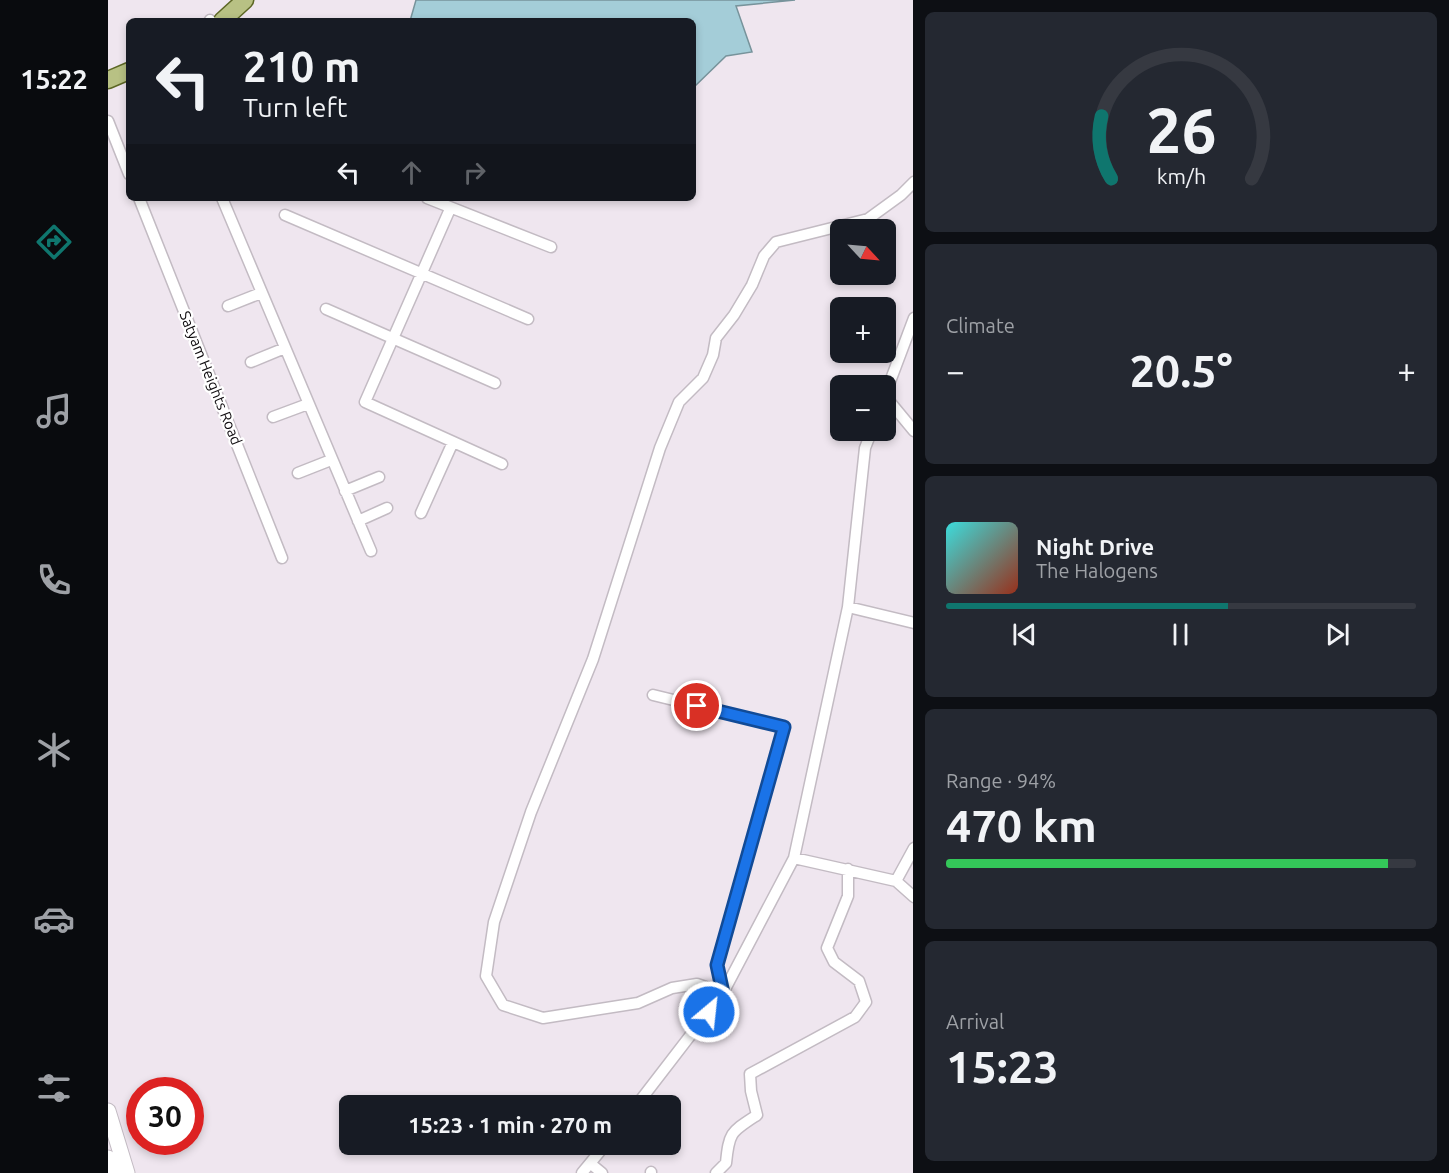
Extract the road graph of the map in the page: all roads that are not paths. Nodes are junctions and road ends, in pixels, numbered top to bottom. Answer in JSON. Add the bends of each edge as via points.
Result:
{"nodes":[{"id":1,"x":233,"y":0,"type":"edge"},
{"id":2,"x":245,"y":0,"type":"edge"},
{"id":3,"x":216,"y":18,"type":"edge"},
{"id":4,"x":218,"y":18,"type":"edge"},
{"id":5,"x":126,"y":73,"type":"edge"},
{"id":6,"x":113,"y":81,"type":"edge"},
{"id":7,"x":108,"y":121,"type":"edge"},
{"id":8,"x":126,"y":166,"type":"edge"},
{"id":9,"x":913,"y":183,"type":"edge"},
{"id":10,"x":140,"y":201,"type":"edge"},
{"id":11,"x":223,"y":201,"type":"edge"},
{"id":12,"x":433,"y":201,"type":"edge"},
{"id":13,"x":450,"y":209,"type":"junction"},
{"id":14,"x":285,"y":215,"type":"dead end"},
{"id":15,"x":551,"y":248,"type":"dead end"},
{"id":16,"x":422,"y":274,"type":"junction"},
{"id":17,"x":261,"y":293,"type":"junction"},
{"id":18,"x":228,"y":306,"type":"dead end"},
{"id":19,"x":326,"y":309,"type":"dead end"},
{"id":20,"x":528,"y":319,"type":"dead end"},
{"id":21,"x":913,"y":321,"type":"edge"},
{"id":22,"x":393,"y":338,"type":"junction"},
{"id":23,"x":285,"y":348,"type":"junction"},
{"id":24,"x":251,"y":362,"type":"dead end"},
{"id":25,"x":893,"y":375,"type":"edge"},
{"id":26,"x":495,"y":382,"type":"dead end"},
{"id":27,"x":308,"y":404,"type":"junction"},
{"id":28,"x":896,"y":409,"type":"edge"},
{"id":29,"x":273,"y":417,"type":"dead end"},
{"id":30,"x":913,"y":430,"type":"edge"},
{"id":31,"x":868,"y":441,"type":"edge"},
{"id":32,"x":453,"y":442,"type":"junction"},
{"id":33,"x":331,"y":460,"type":"junction"},
{"id":34,"x":502,"y":464,"type":"dead end"},
{"id":35,"x":298,"y":473,"type":"dead end"},
{"id":36,"x":379,"y":477,"type":"dead end"},
{"id":37,"x":345,"y":491,"type":"junction"},
{"id":38,"x":387,"y":508,"type":"dead end"},
{"id":39,"x":421,"y":513,"type":"dead end"},
{"id":40,"x":358,"y":521,"type":"junction"},
{"id":41,"x":370,"y":551,"type":"dead end"},
{"id":42,"x":282,"y":558,"type":"dead end"},
{"id":43,"x":848,"y":607,"type":"junction"},
{"id":44,"x":913,"y":623,"type":"edge"},
{"id":45,"x":653,"y":695,"type":"dead end"},
{"id":46,"x":913,"y":850,"type":"edge"},
{"id":47,"x":794,"y":858,"type":"junction"},
{"id":48,"x":848,"y":869,"type":"junction"},
{"id":49,"x":896,"y":881,"type":"junction"},
{"id":50,"x":913,"y":896,"type":"edge"},
{"id":51,"x":723,"y":993,"type":"junction"},
{"id":52,"x":644,"y":1095,"type":"edge"},
{"id":53,"x":108,"y":1111,"type":"edge"},
{"id":54,"x":598,"y":1155,"type":"edge"},
{"id":55,"x":108,"y":1158,"type":"edge"},
{"id":56,"x":591,"y":1164,"type":"junction"},
{"id":57,"x":114,"y":1173,"type":"edge"},
{"id":58,"x":127,"y":1173,"type":"edge"},
{"id":59,"x":582,"y":1173,"type":"edge"},
{"id":60,"x":602,"y":1173,"type":"edge"},
{"id":61,"x":716,"y":1173,"type":"edge"}],
"edges":[{"from":1,"to":3,"type":"main road"},
{"from":2,"to":4,"type":"main road"},
{"from":5,"to":6,"type":"main road"},
{"from":7,"to":8,"type":"street"},
{"from":9,"to":51,"type":"street","via":[[868,219],[776,242],[764,256],[735,315],[716,338],[714,355],[703,378],[679,402],[660,448],[593,659],[531,812],[494,922],[486,976],[502,1005],[533,1015],[543,1018],[638,1003],[672,988],[697,984]]},
{"from":10,"to":42,"type":"street","name":"Satyam Heights Road"},
{"from":11,"to":17,"type":"street"},
{"from":12,"to":13,"type":"street"},
{"from":13,"to":15,"type":"street"},
{"from":13,"to":16,"type":"street"},
{"from":14,"to":16,"type":"street"},
{"from":16,"to":20,"type":"street"},
{"from":16,"to":22,"type":"street"},
{"from":17,"to":18,"type":"street"},
{"from":17,"to":23,"type":"street"},
{"from":19,"to":22,"type":"street"},
{"from":21,"to":25,"type":"street"},
{"from":22,"to":26,"type":"street"},
{"from":22,"to":32,"type":"street","via":[[365,402]]},
{"from":23,"to":24,"type":"street"},
{"from":23,"to":27,"type":"street"},
{"from":27,"to":29,"type":"street"},
{"from":27,"to":33,"type":"street"},
{"from":28,"to":30,"type":"street"},
{"from":31,"to":43,"type":"street"},
{"from":32,"to":34,"type":"street"},
{"from":32,"to":39,"type":"street"},
{"from":33,"to":35,"type":"street"},
{"from":33,"to":37,"type":"street"},
{"from":36,"to":37,"type":"street"},
{"from":37,"to":40,"type":"street"},
{"from":38,"to":40,"type":"street"},
{"from":40,"to":41,"type":"street"},
{"from":43,"to":44,"type":"street"},
{"from":43,"to":47,"type":"street"},
{"from":45,"to":51,"type":"street","via":[[784,727],[717,965]]},
{"from":46,"to":49,"type":"street"},
{"from":47,"to":48,"type":"street"},
{"from":47,"to":51,"type":"street"},
{"from":48,"to":49,"type":"street"},
{"from":48,"to":61,"type":"street","via":[[848,896],[827,948],[834,962],[859,981],[866,1002],[855,1017],[750,1074],[757,1115],[732,1131],[726,1163]]},
{"from":49,"to":50,"type":"street"},
{"from":51,"to":52,"type":"street"},
{"from":53,"to":58,"type":"street"},
{"from":54,"to":56,"type":"street"},
{"from":55,"to":57,"type":"street"},
{"from":56,"to":59,"type":"street"},
{"from":56,"to":60,"type":"street"}]}
